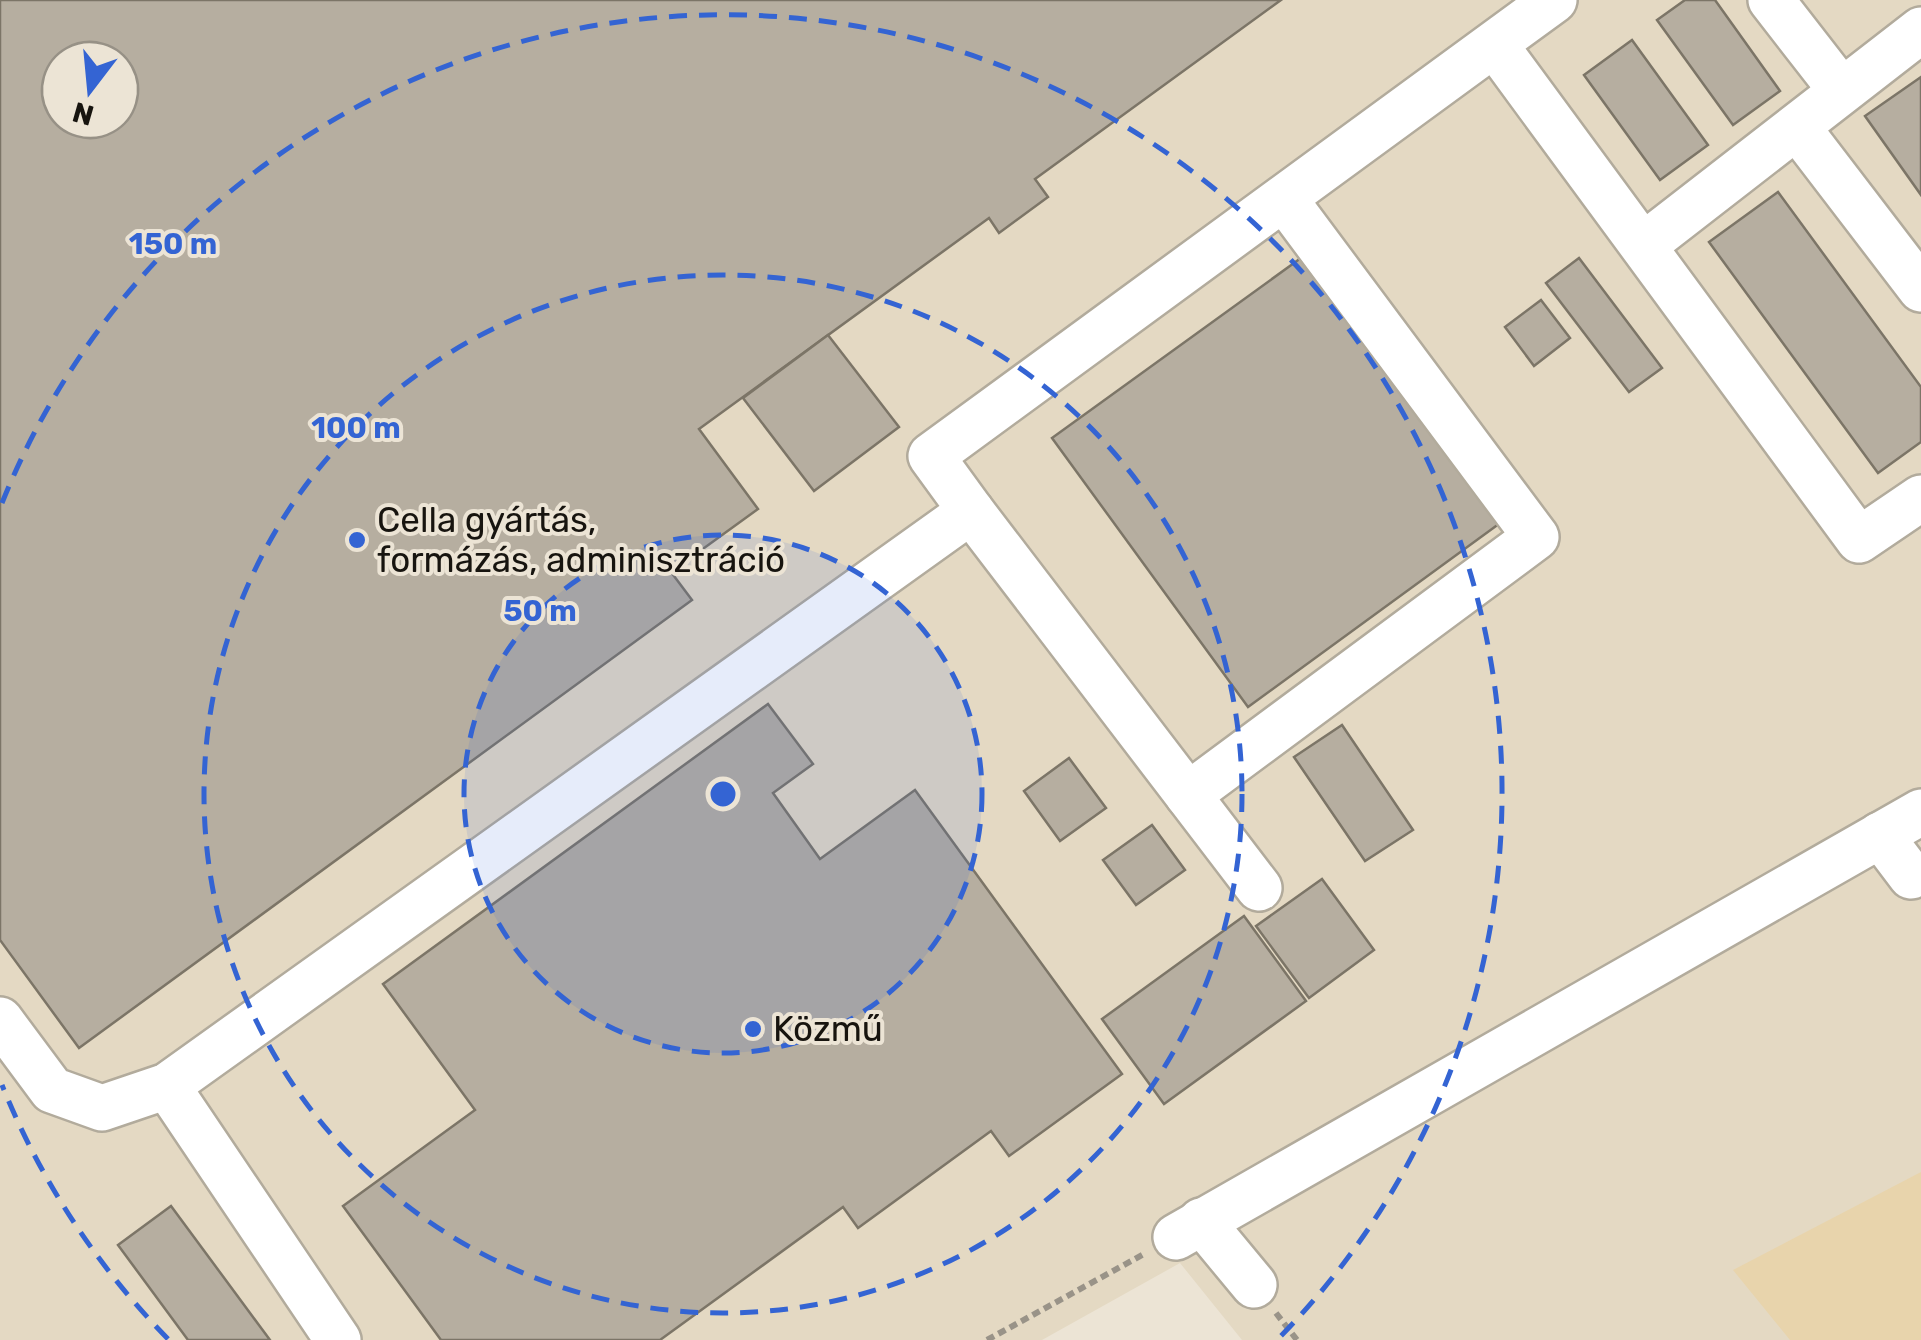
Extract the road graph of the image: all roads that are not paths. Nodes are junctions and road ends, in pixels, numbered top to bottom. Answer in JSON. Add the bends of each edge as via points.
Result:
{"nodes":[{"id":1,"x":1554,"y":0,"type":"edge"},
{"id":2,"x":1771,"y":0,"type":"edge"},
{"id":3,"x":1921,"y":30,"type":"edge"},
{"id":4,"x":1495,"y":45,"type":"junction"},
{"id":5,"x":1842,"y":90,"type":"junction"},
{"id":6,"x":1797,"y":127,"type":"junction"},
{"id":7,"x":1285,"y":200,"type":"junction"},
{"id":8,"x":1644,"y":246,"type":"junction"},
{"id":9,"x":1921,"y":289,"type":"edge"},
{"id":10,"x":1921,"y":498,"type":"edge"},
{"id":11,"x":970,"y":511,"type":"junction"},
{"id":12,"x":1188,"y":795,"type":"junction"},
{"id":13,"x":1921,"y":812,"type":"edge"},
{"id":14,"x":1880,"y":835,"type":"junction"},
{"id":15,"x":1911,"y":876,"type":"dead end"},
{"id":16,"x":1260,"y":888,"type":"dead end"},
{"id":17,"x":0,"y":1020,"type":"edge"},
{"id":18,"x":167,"y":1086,"type":"junction"},
{"id":19,"x":1254,"y":1285,"type":"dead end"},
{"id":20,"x":338,"y":1340,"type":"edge"}],
"edges":[{"from":1,"to":4,"type":"street"},
{"from":2,"to":5,"type":"street"},
{"from":3,"to":5,"type":"street"},
{"from":4,"to":7,"type":"street"},
{"from":4,"to":8,"type":"street"},
{"from":5,"to":6,"type":"street"},
{"from":6,"to":8,"type":"street"},
{"from":6,"to":9,"type":"street"},
{"from":7,"to":11,"type":"street","via":[[931,456]]},
{"from":7,"to":12,"type":"street","via":[[1536,538]]},
{"from":8,"to":10,"type":"street","via":[[1858,540]]},
{"from":11,"to":12,"type":"street"},
{"from":11,"to":18,"type":"street"},
{"from":12,"to":16,"type":"street"},
{"from":13,"to":14,"type":"street"},
{"from":14,"to":15,"type":"street"},
{"from":14,"to":19,"type":"street","via":[[1189,1229]]},
{"from":17,"to":18,"type":"street","via":[[52,1090],[102,1108]]},
{"from":18,"to":20,"type":"street"}]}
